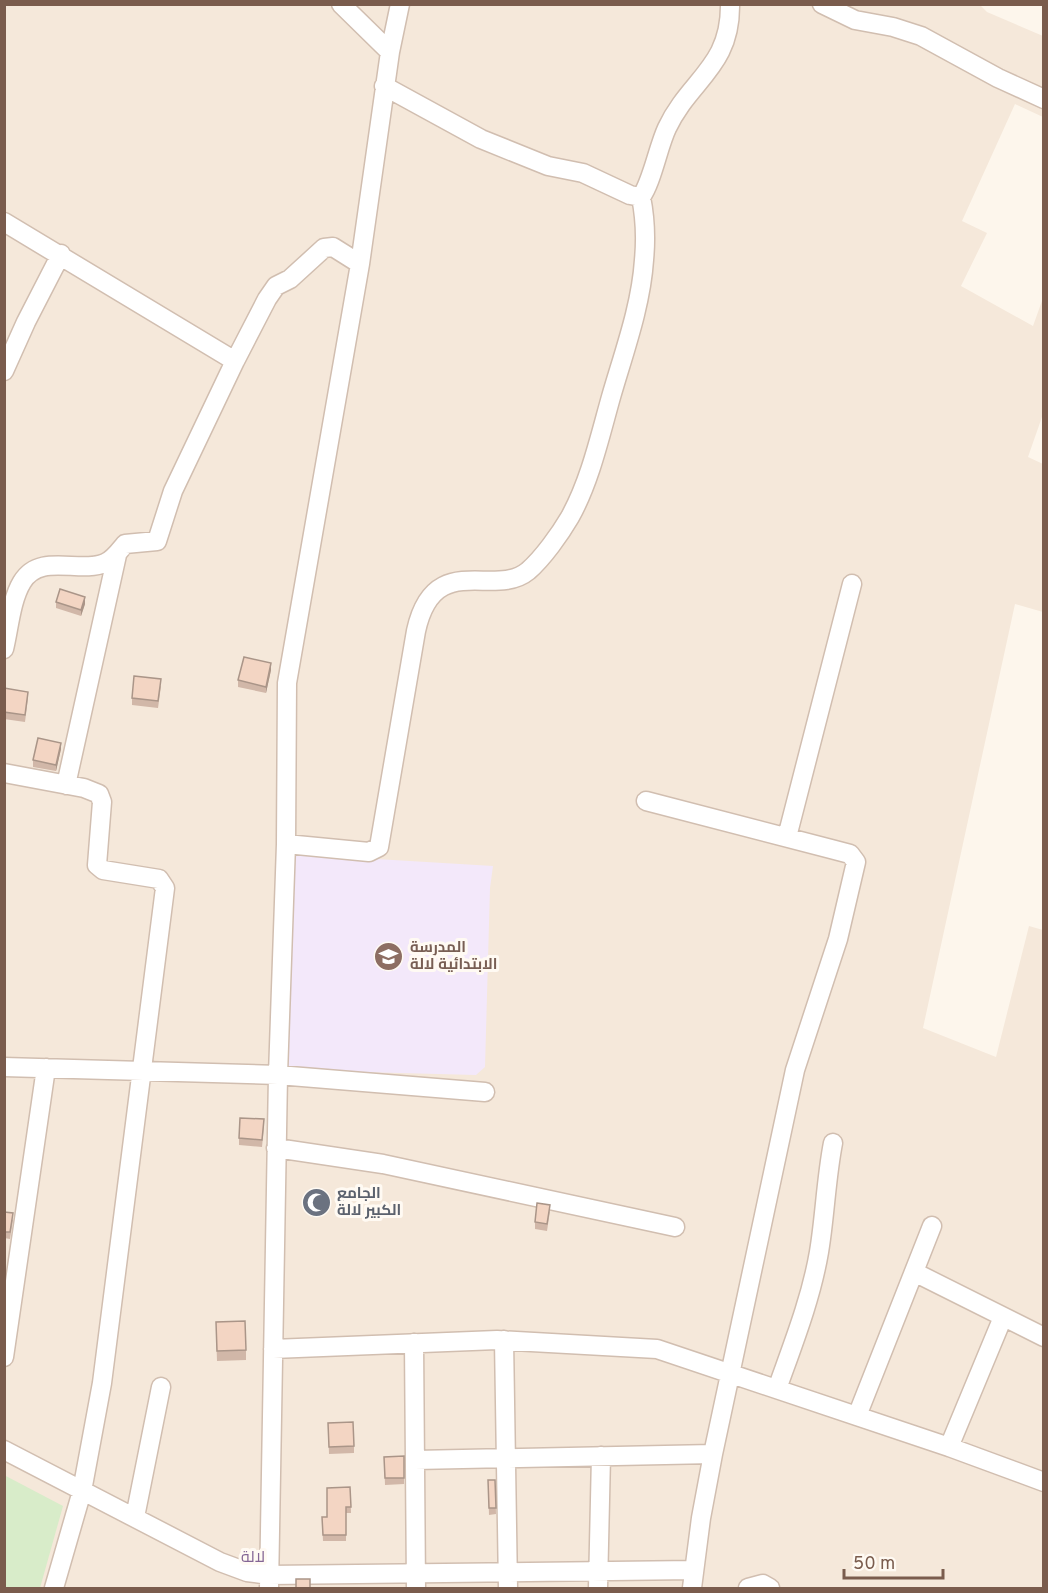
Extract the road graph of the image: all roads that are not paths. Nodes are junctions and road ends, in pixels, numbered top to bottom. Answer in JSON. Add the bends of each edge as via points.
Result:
{"nodes":[{"id":1,"x":341,"y":4,"type":"edge"},
{"id":2,"x":400,"y":4,"type":"edge"},
{"id":3,"x":730,"y":4,"type":"edge"},
{"id":4,"x":822,"y":4,"type":"edge"},
{"id":5,"x":390,"y":52,"type":"junction"},
{"id":6,"x":384,"y":86,"type":"junction"},
{"id":7,"x":1044,"y":99,"type":"edge"},
{"id":8,"x":642,"y":196,"type":"junction"},
{"id":9,"x":4,"y":222,"type":"edge"},
{"id":10,"x":61,"y":254,"type":"junction"},
{"id":11,"x":360,"y":264,"type":"junction"},
{"id":12,"x":235,"y":361,"type":"junction"},
{"id":13,"x":4,"y":371,"type":"edge"},
{"id":14,"x":117,"y":555,"type":"junction"},
{"id":15,"x":852,"y":584,"type":"dead end"},
{"id":16,"x":4,"y":649,"type":"edge"},
{"id":17,"x":4,"y":773,"type":"edge"},
{"id":18,"x":66,"y":785,"type":"junction"},
{"id":19,"x":646,"y":801,"type":"dead end"},
{"id":20,"x":787,"y":837,"type":"junction"},
{"id":21,"x":286,"y":844,"type":"junction"},
{"id":22,"x":4,"y":1066,"type":"edge"},
{"id":23,"x":46,"y":1068,"type":"junction"},
{"id":24,"x":142,"y":1072,"type":"junction"},
{"id":25,"x":278,"y":1075,"type":"junction"},
{"id":26,"x":485,"y":1092,"type":"dead end"},
{"id":27,"x":833,"y":1143,"type":"dead end"},
{"id":28,"x":276,"y":1148,"type":"junction"},
{"id":29,"x":932,"y":1226,"type":"dead end"},
{"id":30,"x":675,"y":1227,"type":"dead end"},
{"id":31,"x":914,"y":1272,"type":"junction"},
{"id":32,"x":1003,"y":1317,"type":"junction"},
{"id":33,"x":1044,"y":1337,"type":"edge"},
{"id":34,"x":504,"y":1340,"type":"junction"},
{"id":35,"x":414,"y":1343,"type":"junction"},
{"id":36,"x":273,"y":1348,"type":"junction"},
{"id":37,"x":4,"y":1357,"type":"edge"},
{"id":38,"x":730,"y":1373,"type":"junction"},
{"id":39,"x":161,"y":1387,"type":"dead end"},
{"id":40,"x":777,"y":1389,"type":"junction"},
{"id":41,"x":857,"y":1416,"type":"junction"},
{"id":42,"x":949,"y":1447,"type":"junction"},
{"id":43,"x":4,"y":1450,"type":"edge"},
{"id":44,"x":713,"y":1454,"type":"junction"},
{"id":45,"x":601,"y":1456,"type":"junction"},
{"id":46,"x":508,"y":1458,"type":"junction"},
{"id":47,"x":415,"y":1460,"type":"junction"},
{"id":48,"x":1044,"y":1482,"type":"edge"},
{"id":49,"x":82,"y":1491,"type":"junction"},
{"id":50,"x":135,"y":1517,"type":"junction"},
{"id":51,"x":508,"y":1579,"type":"edge"},
{"id":52,"x":693,"y":1579,"type":"edge"},
{"id":53,"x":598,"y":1580,"type":"edge"},
{"id":54,"x":416,"y":1581,"type":"edge"},
{"id":55,"x":269,"y":1582,"type":"edge"},
{"id":56,"x":54,"y":1588,"type":"edge"},
{"id":57,"x":748,"y":1588,"type":"edge"},
{"id":58,"x":770,"y":1588,"type":"edge"}],
"edges":[{"from":1,"to":5,"type":"street"},
{"from":2,"to":5,"type":"street"},
{"from":3,"to":8,"type":"street","via":[[725,45],[668,125]]},
{"from":4,"to":7,"type":"street","via":[[855,20],[921,36]]},
{"from":5,"to":6,"type":"street"},
{"from":6,"to":8,"type":"street","via":[[481,139],[548,165],[583,173],[630,195]]},
{"from":6,"to":11,"type":"street"},
{"from":8,"to":21,"type":"street","via":[[645,259],[640,290],[597,447],[569,518],[521,575],[460,580],[438,591],[423,608],[379,847],[369,852]]},
{"from":9,"to":10,"type":"street"},
{"from":10,"to":12,"type":"street"},
{"from":10,"to":13,"type":"street"},
{"from":11,"to":12,"type":"street","via":[[333,248],[321,250],[299,272],[276,286]]},
{"from":11,"to":21,"type":"street","via":[[287,683]]},
{"from":12,"to":14,"type":"street","via":[[173,491],[157,541],[125,544]]},
{"from":14,"to":16,"type":"street","via":[[99,564],[43,567],[26,576],[19,588]]},
{"from":14,"to":18,"type":"street"},
{"from":15,"to":20,"type":"street"},
{"from":17,"to":18,"type":"street"},
{"from":18,"to":24,"type":"street","via":[[95,791],[101,798],[97,860],[100,868],[159,879],[165,888]]},
{"from":19,"to":20,"type":"street"},
{"from":20,"to":38,"type":"street","via":[[850,854],[856,862],[838,939],[795,1070]]},
{"from":21,"to":25,"type":"street"},
{"from":22,"to":23,"type":"street"},
{"from":23,"to":24,"type":"street"},
{"from":23,"to":37,"type":"street"},
{"from":24,"to":25,"type":"street"},
{"from":24,"to":49,"type":"street","via":[[102,1383]]},
{"from":25,"to":26,"type":"street"},
{"from":25,"to":28,"type":"street"},
{"from":27,"to":40,"type":"street","via":[[811,1288]]},
{"from":28,"to":30,"type":"street","via":[[383,1164]]},
{"from":28,"to":36,"type":"street"},
{"from":29,"to":31,"type":"street"},
{"from":31,"to":32,"type":"street"},
{"from":31,"to":41,"type":"street"},
{"from":32,"to":33,"type":"street"},
{"from":32,"to":42,"type":"street"},
{"from":34,"to":35,"type":"street"},
{"from":34,"to":38,"type":"street","via":[[657,1349]]},
{"from":34,"to":46,"type":"street"},
{"from":35,"to":36,"type":"street"},
{"from":35,"to":47,"type":"street"},
{"from":36,"to":55,"type":"street"},
{"from":38,"to":40,"type":"street"},
{"from":38,"to":44,"type":"street"},
{"from":39,"to":50,"type":"street"},
{"from":40,"to":41,"type":"street"},
{"from":41,"to":42,"type":"street"},
{"from":42,"to":48,"type":"street"},
{"from":43,"to":49,"type":"street"},
{"from":44,"to":45,"type":"street"},
{"from":44,"to":52,"type":"street"},
{"from":45,"to":46,"type":"street"},
{"from":45,"to":53,"type":"street"},
{"from":46,"to":47,"type":"street"},
{"from":46,"to":51,"type":"street"},
{"from":47,"to":54,"type":"street"},
{"from":49,"to":50,"type":"street"},
{"from":49,"to":56,"type":"street"},
{"from":50,"to":55,"type":"street","via":[[220,1562]]},
{"from":51,"to":53,"type":"street"},
{"from":51,"to":54,"type":"street"},
{"from":52,"to":53,"type":"street"},
{"from":54,"to":55,"type":"street"},
{"from":57,"to":58,"type":"street","via":[[764,1584]]}]}
